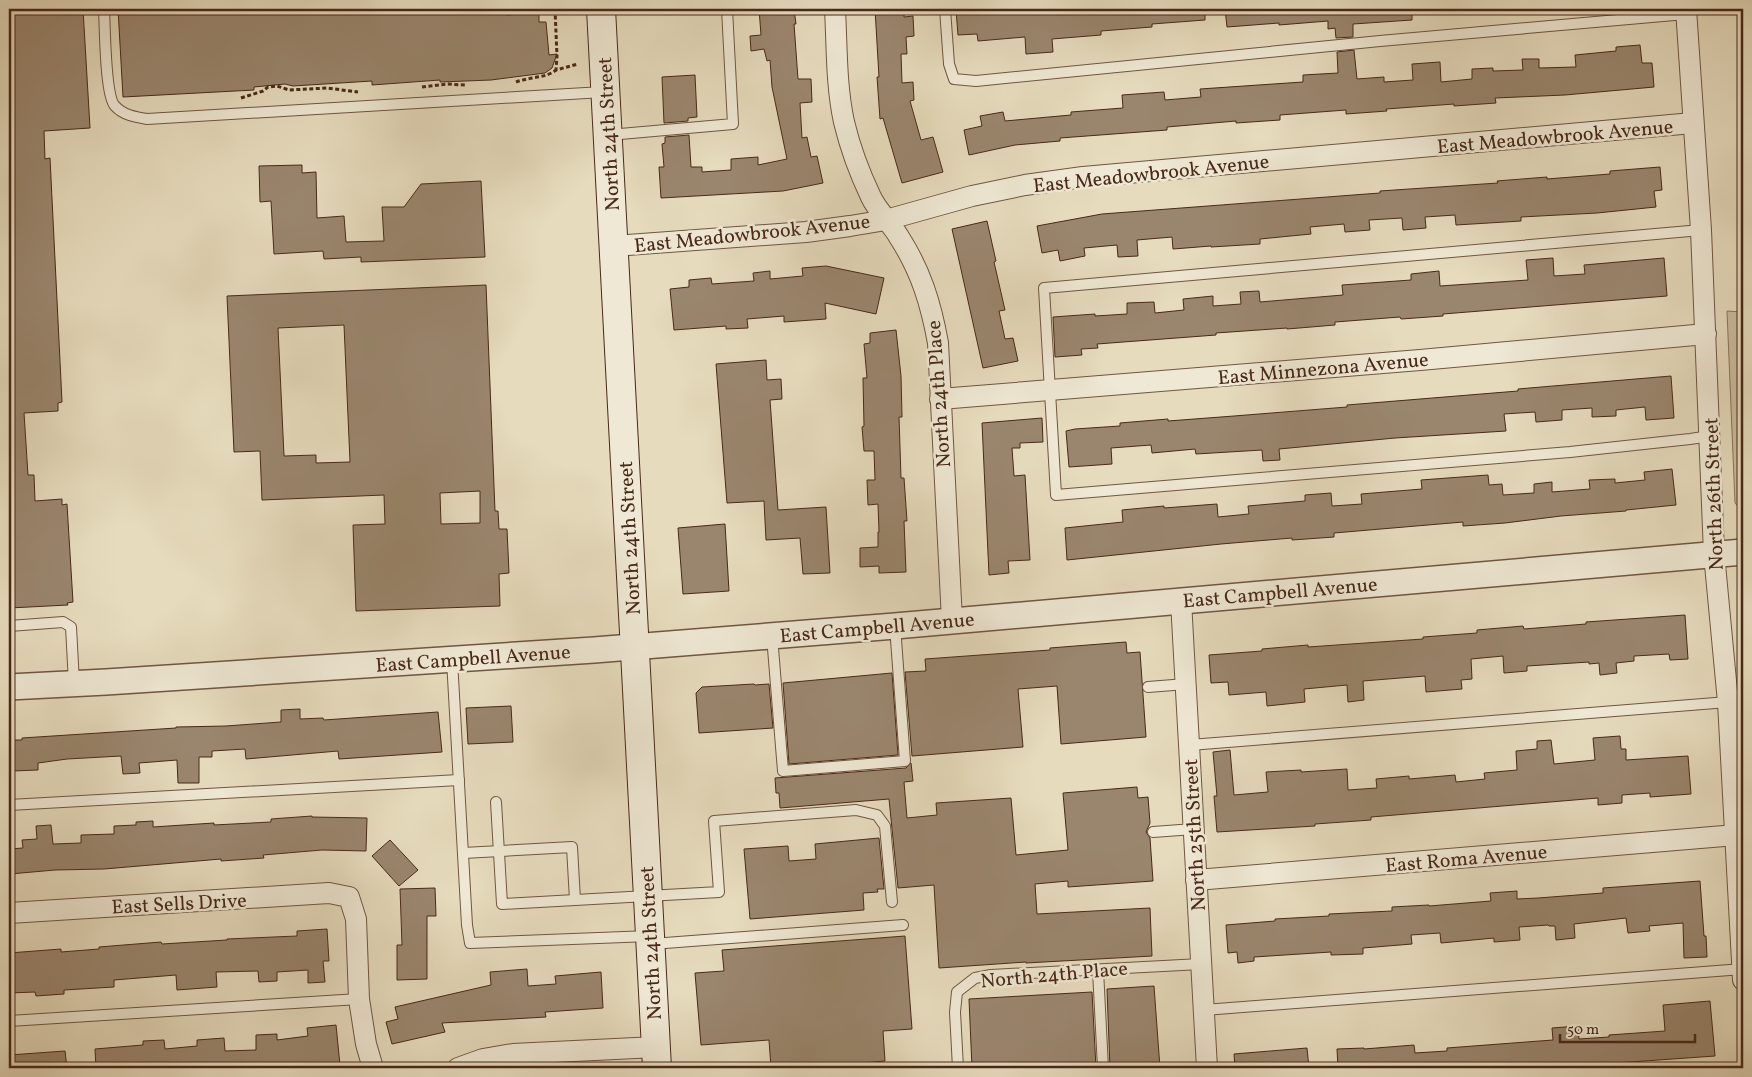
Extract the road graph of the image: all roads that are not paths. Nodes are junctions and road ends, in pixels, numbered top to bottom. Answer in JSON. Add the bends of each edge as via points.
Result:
{"nodes":[{"id":1,"x":104,"y":9,"type":"edge"},
{"id":2,"x":601,"y":9,"type":"edge"},
{"id":3,"x":727,"y":9,"type":"edge"},
{"id":4,"x":835,"y":9,"type":"edge"},
{"id":5,"x":945,"y":9,"type":"edge"},
{"id":6,"x":1686,"y":11,"type":"edge"},
{"id":7,"x":606,"y":92,"type":"junction"},
{"id":8,"x":1693,"y":123,"type":"junction"},
{"id":9,"x":609,"y":135,"type":"junction"},
{"id":10,"x":886,"y":220,"type":"junction"},
{"id":11,"x":1702,"y":230,"type":"junction"},
{"id":12,"x":614,"y":246,"type":"junction"},
{"id":13,"x":1706,"y":334,"type":"junction"},
{"id":14,"x":1049,"y":391,"type":"junction"},
{"id":15,"x":940,"y":399,"type":"junction"},
{"id":16,"x":1710,"y":436,"type":"junction"},
{"id":17,"x":1743,"y":552,"type":"edge"},
{"id":18,"x":1714,"y":554,"type":"junction"},
{"id":19,"x":1181,"y":601,"type":"junction"},
{"id":20,"x":952,"y":621,"type":"junction"},
{"id":21,"x":9,"y":626,"type":"edge"},
{"id":22,"x":895,"y":626,"type":"junction"},
{"id":23,"x":772,"y":636,"type":"junction"},
{"id":24,"x":635,"y":646,"type":"junction"},
{"id":25,"x":452,"y":660,"type":"junction"},
{"id":26,"x":74,"y":683,"type":"junction"},
{"id":27,"x":1186,"y":684,"type":"junction"},
{"id":28,"x":9,"y":687,"type":"edge"},
{"id":29,"x":1148,"y":687,"type":"dead end"},
{"id":30,"x":1728,"y":702,"type":"junction"},
{"id":31,"x":1190,"y":745,"type":"junction"},
{"id":32,"x":459,"y":780,"type":"junction"},
{"id":33,"x":496,"y":802,"type":"dead end"},
{"id":34,"x":9,"y":805,"type":"edge"},
{"id":35,"x":1194,"y":829,"type":"junction"},
{"id":36,"x":1153,"y":832,"type":"dead end"},
{"id":37,"x":1739,"y":835,"type":"edge"},
{"id":38,"x":499,"y":851,"type":"junction"},
{"id":39,"x":463,"y":853,"type":"junction"},
{"id":40,"x":1196,"y":880,"type":"junction"},
{"id":41,"x":648,"y":896,"type":"junction"},
{"id":42,"x":575,"y":900,"type":"junction"},
{"id":43,"x":892,"y":902,"type":"dead end"},
{"id":44,"x":9,"y":913,"type":"edge"},
{"id":45,"x":1741,"y":914,"type":"edge"},
{"id":46,"x":903,"y":926,"type":"dead end"},
{"id":47,"x":650,"y":940,"type":"junction"},
{"id":48,"x":1201,"y":964,"type":"junction"},
{"id":49,"x":1743,"y":969,"type":"edge"},
{"id":50,"x":1098,"y":970,"type":"junction"},
{"id":51,"x":1743,"y":979,"type":"edge"},
{"id":52,"x":359,"y":999,"type":"junction"},
{"id":53,"x":1204,"y":1010,"type":"junction"},
{"id":54,"x":9,"y":1022,"type":"edge"},
{"id":55,"x":656,"y":1058,"type":"edge"},
{"id":56,"x":373,"y":1068,"type":"edge"},
{"id":57,"x":458,"y":1068,"type":"edge"},
{"id":58,"x":958,"y":1068,"type":"edge"},
{"id":59,"x":1103,"y":1068,"type":"edge"},
{"id":60,"x":1207,"y":1068,"type":"edge"}],
"edges":[{"from":1,"to":7,"type":"lane","via":[[109,91],[113,105],[125,114],[147,120]]},
{"from":2,"to":7,"type":"main road","name":"North 24th Street"},
{"from":3,"to":9,"type":"lane","via":[[733,124]]},
{"from":4,"to":10,"type":"street","name":"North 24th Place","via":[[844,122],[858,166]]},
{"from":5,"to":6,"type":"lane","via":[[949,64],[954,79],[976,81],[1541,28]]},
{"from":6,"to":8,"type":"street","name":"North 26th Street"},
{"from":7,"to":9,"type":"main road","name":"North 24th Street"},
{"from":8,"to":10,"type":"street","name":"East Meadowbrook Avenue","via":[[1083,177],[972,196]]},
{"from":8,"to":11,"type":"street","name":"North 26th Street"},
{"from":9,"to":12,"type":"main road","name":"North 24th Street"},
{"from":10,"to":12,"type":"street","name":"East Meadowbrook Avenue","via":[[806,232]]},
{"from":10,"to":15,"type":"street","name":"North 24th Place","via":[[923,282],[938,343]]},
{"from":11,"to":13,"type":"street","name":"North 26th Street"},
{"from":11,"to":14,"type":"lane","via":[[1044,288]]},
{"from":12,"to":24,"type":"main road","name":"North 24th Street"},
{"from":13,"to":14,"type":"street","name":"East Minnezona Avenue"},
{"from":13,"to":16,"type":"street","name":"North 26th Street"},
{"from":14,"to":15,"type":"street","name":"East Minnezona Avenue"},
{"from":14,"to":16,"type":"lane","via":[[1056,494],[1570,452]]},
{"from":15,"to":20,"type":"street","name":"North 24th Place"},
{"from":16,"to":18,"type":"street","name":"North 26th Street"},
{"from":17,"to":18,"type":"street","name":"East Campbell Avenue"},
{"from":18,"to":19,"type":"street","name":"East Campbell Avenue"},
{"from":18,"to":30,"type":"street","name":"North 26th Street"},
{"from":19,"to":20,"type":"street","name":"East Campbell Avenue"},
{"from":19,"to":27,"type":"street","name":"North 25th Street"},
{"from":20,"to":22,"type":"street","name":"East Campbell Avenue"},
{"from":21,"to":26,"type":"lane","via":[[63,622],[71,627]]},
{"from":22,"to":23,"type":"street","name":"East Campbell Avenue"},
{"from":22,"to":23,"type":"lane","via":[[905,761],[783,771]]},
{"from":23,"to":24,"type":"street","name":"East Campbell Avenue"},
{"from":24,"to":25,"type":"street","name":"East Campbell Avenue"},
{"from":24,"to":41,"type":"main road","name":"North 24th Street"},
{"from":25,"to":26,"type":"street","name":"East Campbell Avenue"},
{"from":25,"to":32,"type":"lane"},
{"from":26,"to":28,"type":"street","name":"East Campbell Avenue"},
{"from":27,"to":29,"type":"lane"},
{"from":27,"to":31,"type":"street","name":"North 25th Street"},
{"from":30,"to":31,"type":"lane"},
{"from":30,"to":37,"type":"street","name":"North 26th Street"},
{"from":31,"to":35,"type":"street","name":"North 25th Street"},
{"from":32,"to":34,"type":"lane"},
{"from":32,"to":39,"type":"lane"},
{"from":33,"to":38,"type":"lane"},
{"from":35,"to":36,"type":"lane"},
{"from":35,"to":40,"type":"street","name":"North 25th Street"},
{"from":37,"to":40,"type":"street","name":"East Roma Avenue"},
{"from":37,"to":45,"type":"street","name":"North 26th Street"},
{"from":38,"to":39,"type":"lane"},
{"from":38,"to":42,"type":"lane","via":[[502,904]]},
{"from":38,"to":42,"type":"lane","via":[[572,847]]},
{"from":39,"to":47,"type":"lane","via":[[470,943]]},
{"from":40,"to":48,"type":"street","name":"North 25th Street"},
{"from":41,"to":42,"type":"lane"},
{"from":41,"to":43,"type":"lane","via":[[719,892],[714,821],[856,810],[876,815],[885,826]]},
{"from":41,"to":47,"type":"main road","name":"North 24th Street"},
{"from":44,"to":52,"type":"street","name":"East Sells Drive","via":[[329,893],[349,897],[356,919]]},
{"from":45,"to":49,"type":"street","name":"North 26th Street"},
{"from":46,"to":47,"type":"lane"},
{"from":47,"to":55,"type":"main road","name":"North 24th Street"},
{"from":48,"to":50,"type":"lane","name":"North 24th Place"},
{"from":48,"to":53,"type":"street","name":"North 25th Street"},
{"from":49,"to":51,"type":"street","name":"North 26th Street"},
{"from":49,"to":53,"type":"lane"},
{"from":50,"to":58,"type":"lane","name":"North 24th Place","via":[[975,978],[958,992],[955,1012]]},
{"from":50,"to":59,"type":"lane"},
{"from":52,"to":54,"type":"lane"},
{"from":52,"to":56,"type":"street"},
{"from":53,"to":60,"type":"street","name":"North 25th Street"},
{"from":55,"to":57,"type":"street","via":[[513,1054],[483,1058]]}]}
